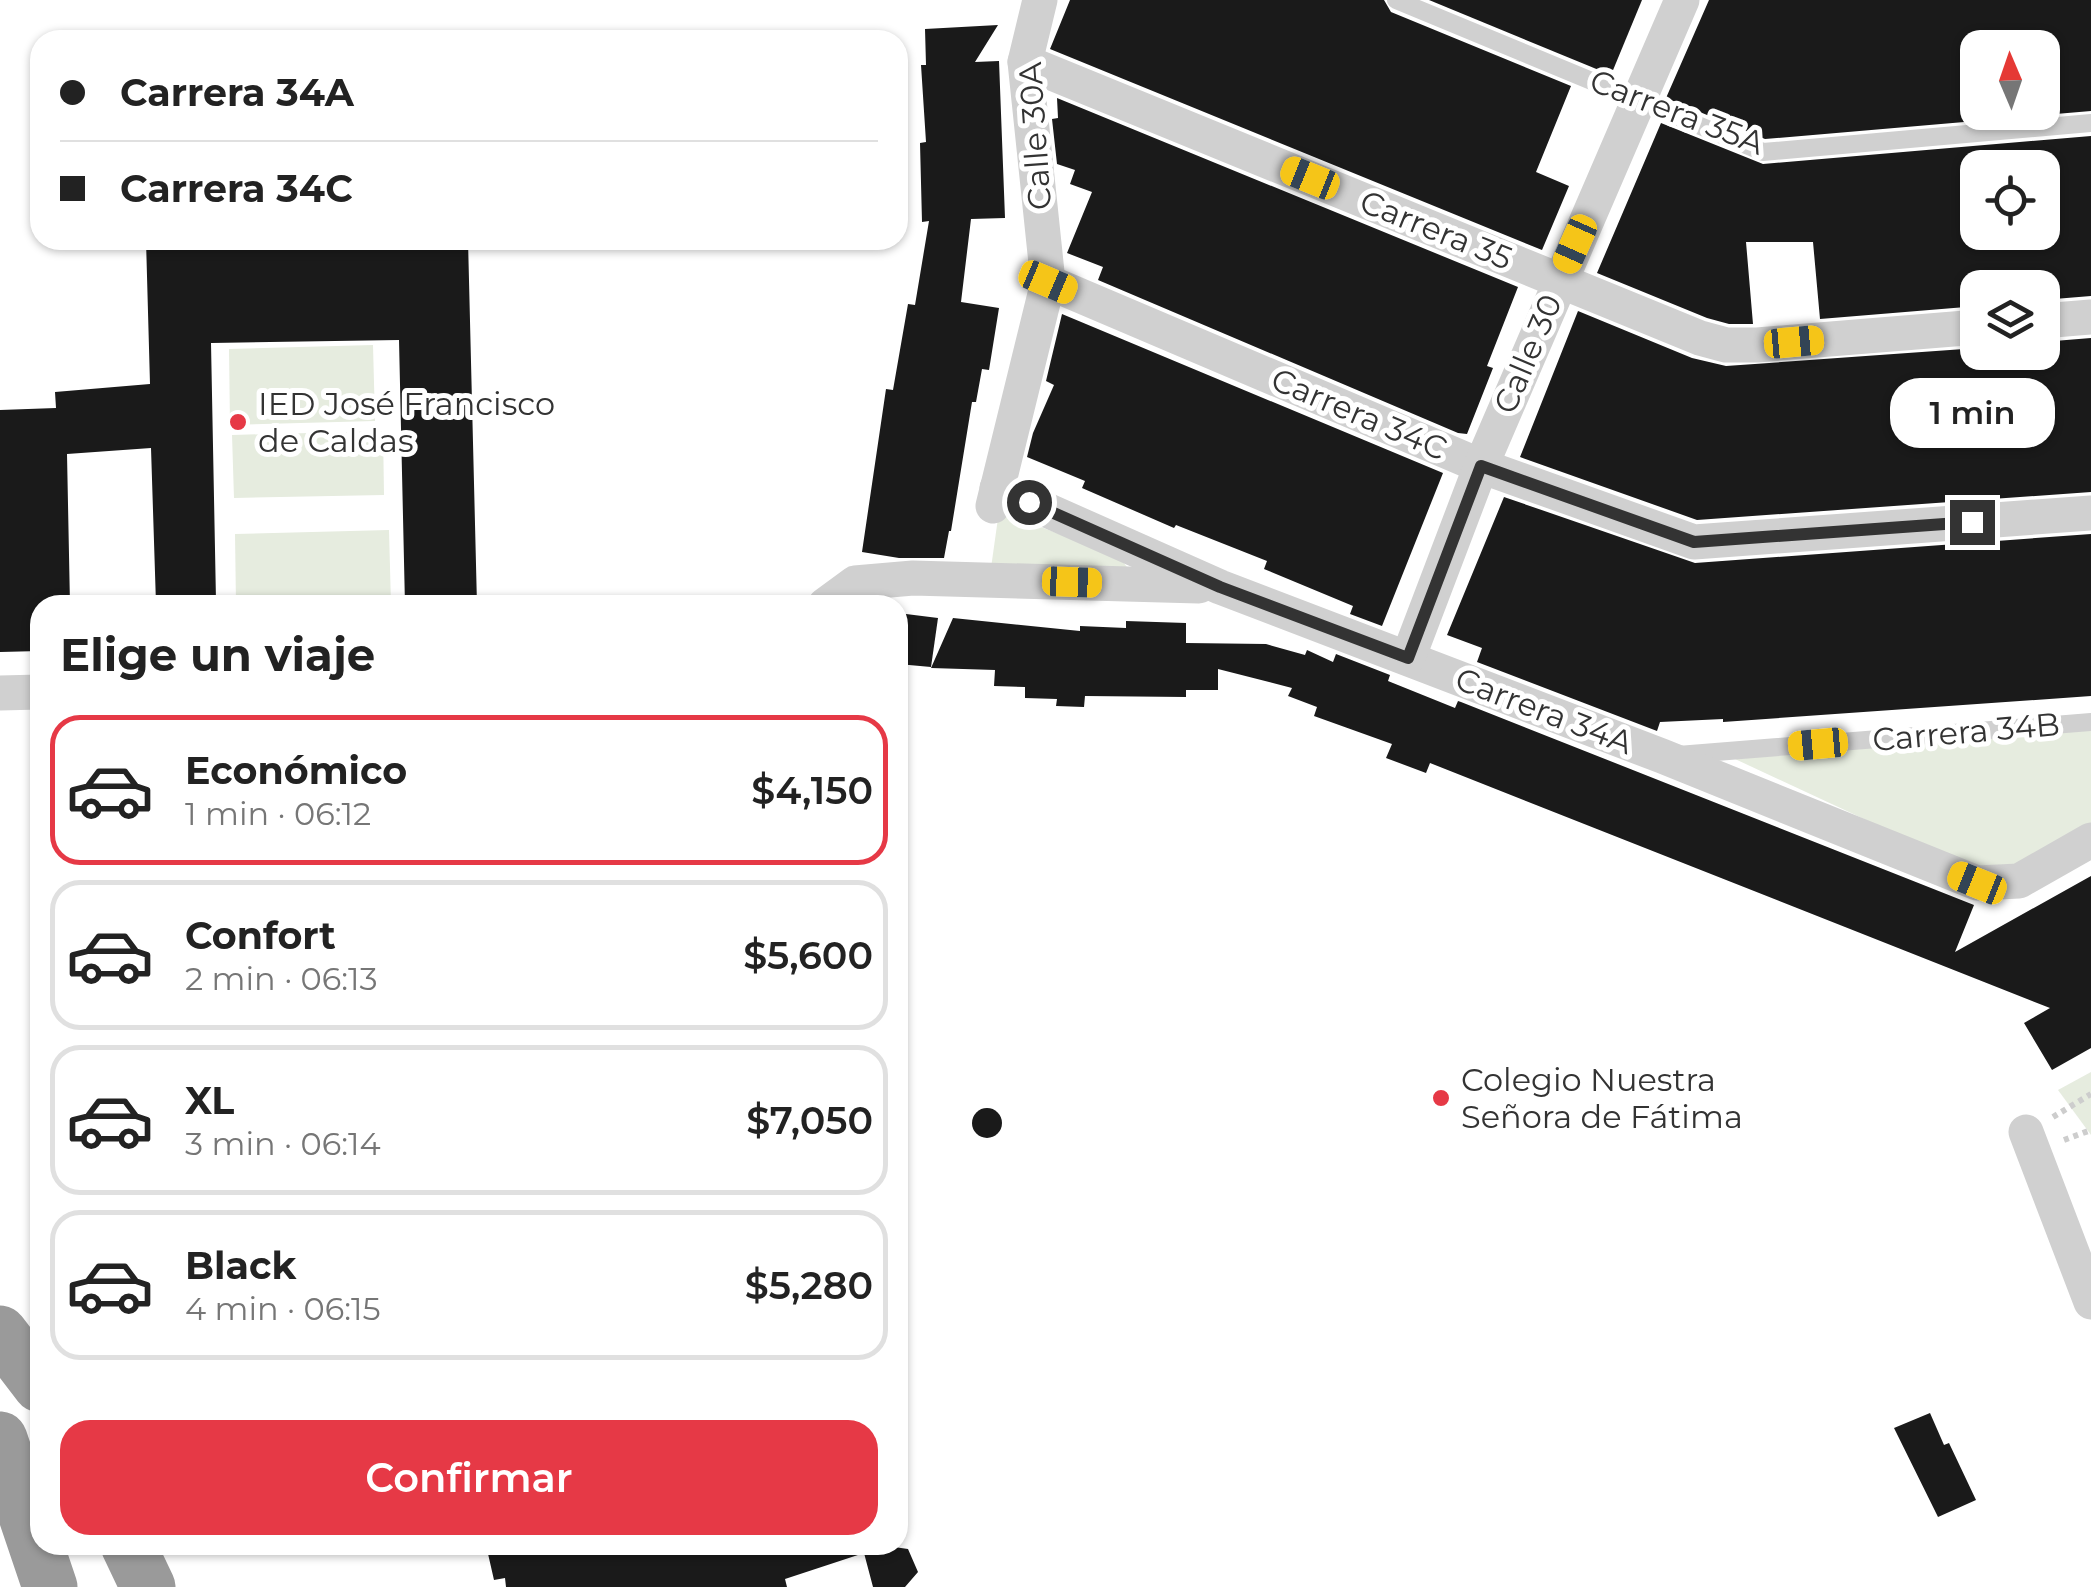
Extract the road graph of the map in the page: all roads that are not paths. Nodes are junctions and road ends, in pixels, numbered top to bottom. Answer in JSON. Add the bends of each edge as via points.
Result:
{"nodes":[{"id":1,"x":1040,"y":0,"type":"edge"},
{"id":2,"x":1396,"y":0,"type":"edge"},
{"id":3,"x":1682,"y":0,"type":"edge"},
{"id":4,"x":1025,"y":62,"type":"junction"},
{"id":5,"x":1640,"y":99,"type":"junction"},
{"id":6,"x":2091,"y":124,"type":"edge"},
{"id":7,"x":1559,"y":280,"type":"junction"},
{"id":8,"x":1048,"y":282,"type":"junction"},
{"id":9,"x":2091,"y":318,"type":"edge"},
{"id":10,"x":2060,"y":321,"type":"edge"},
{"id":11,"x":1960,"y":328,"type":"edge"},
{"id":12,"x":1481,"y":466,"type":"junction"},
{"id":13,"x":995,"y":497,"type":"joint"},
{"id":14,"x":2091,"y":513,"type":"edge"},
{"id":15,"x":1220,"y":587,"type":"junction"},
{"id":16,"x":839,"y":595,"type":"edge"},
{"id":17,"x":1408,"y":658,"type":"junction"},
{"id":18,"x":30,"y":692,"type":"edge"},
{"id":19,"x":0,"y":693,"type":"edge"},
{"id":20,"x":2091,"y":722,"type":"edge"},
{"id":21,"x":1662,"y":756,"type":"junction"},
{"id":22,"x":2091,"y":840,"type":"edge"},
{"id":23,"x":2026,"y":1132,"type":"dead end"},
{"id":24,"x":2091,"y":1302,"type":"edge"},
{"id":25,"x":0,"y":1333,"type":"edge"},
{"id":26,"x":30,"y":1372,"type":"edge"},
{"id":27,"x":0,"y":1439,"type":"edge"},
{"id":28,"x":30,"y":1528,"type":"edge"},
{"id":29,"x":39,"y":1555,"type":"edge"},
{"id":30,"x":133,"y":1555,"type":"edge"},
{"id":31,"x":50,"y":1587,"type":"edge"},
{"id":32,"x":148,"y":1587,"type":"edge"}],
"edges":[{"from":1,"to":4,"type":"street","name":"Calle 30A"},
{"from":2,"to":5,"type":"lane","name":"Carrera 35A"},
{"from":3,"to":5,"type":"street","name":"Calle 30"},
{"from":4,"to":7,"type":"street","name":"Carrera 35"},
{"from":4,"to":8,"type":"street","name":"Calle 30A"},
{"from":5,"to":6,"type":"lane","name":"Carrera 35A","via":[[1763,152]]},
{"from":5,"to":7,"type":"street","name":"Calle 30"},
{"from":7,"to":11,"type":"street","name":"Carrera 35","via":[[1726,344]]},
{"from":7,"to":12,"type":"street","name":"Calle 30"},
{"from":8,"to":12,"type":"street","name":"Carrera 34C"},
{"from":8,"to":13,"type":"street","name":"Calle 30A"},
{"from":9,"to":10,"type":"street"},
{"from":12,"to":14,"type":"street","name":"Carrera 34C","via":[[1694,542]]},
{"from":12,"to":17,"type":"street","name":"Calle 30"},
{"from":13,"to":15,"type":"street","name":"Carrera 34A"},
{"from":15,"to":16,"type":"street","via":[[913,578],[855,584]]},
{"from":15,"to":17,"type":"street","name":"Carrera 34A"},
{"from":17,"to":21,"type":"street","name":"Carrera 34A"},
{"from":18,"to":19,"type":"street"},
{"from":20,"to":21,"type":"lane","name":"Carrera 34B"},
{"from":21,"to":22,"type":"street","name":"Carrera 34A","via":[[1977,883],[2019,881]]},
{"from":23,"to":24,"type":"street"},
{"from":25,"to":26,"type":"highway"},
{"from":27,"to":28,"type":"highway"},
{"from":29,"to":31,"type":"highway"},
{"from":30,"to":32,"type":"highway"}]}
